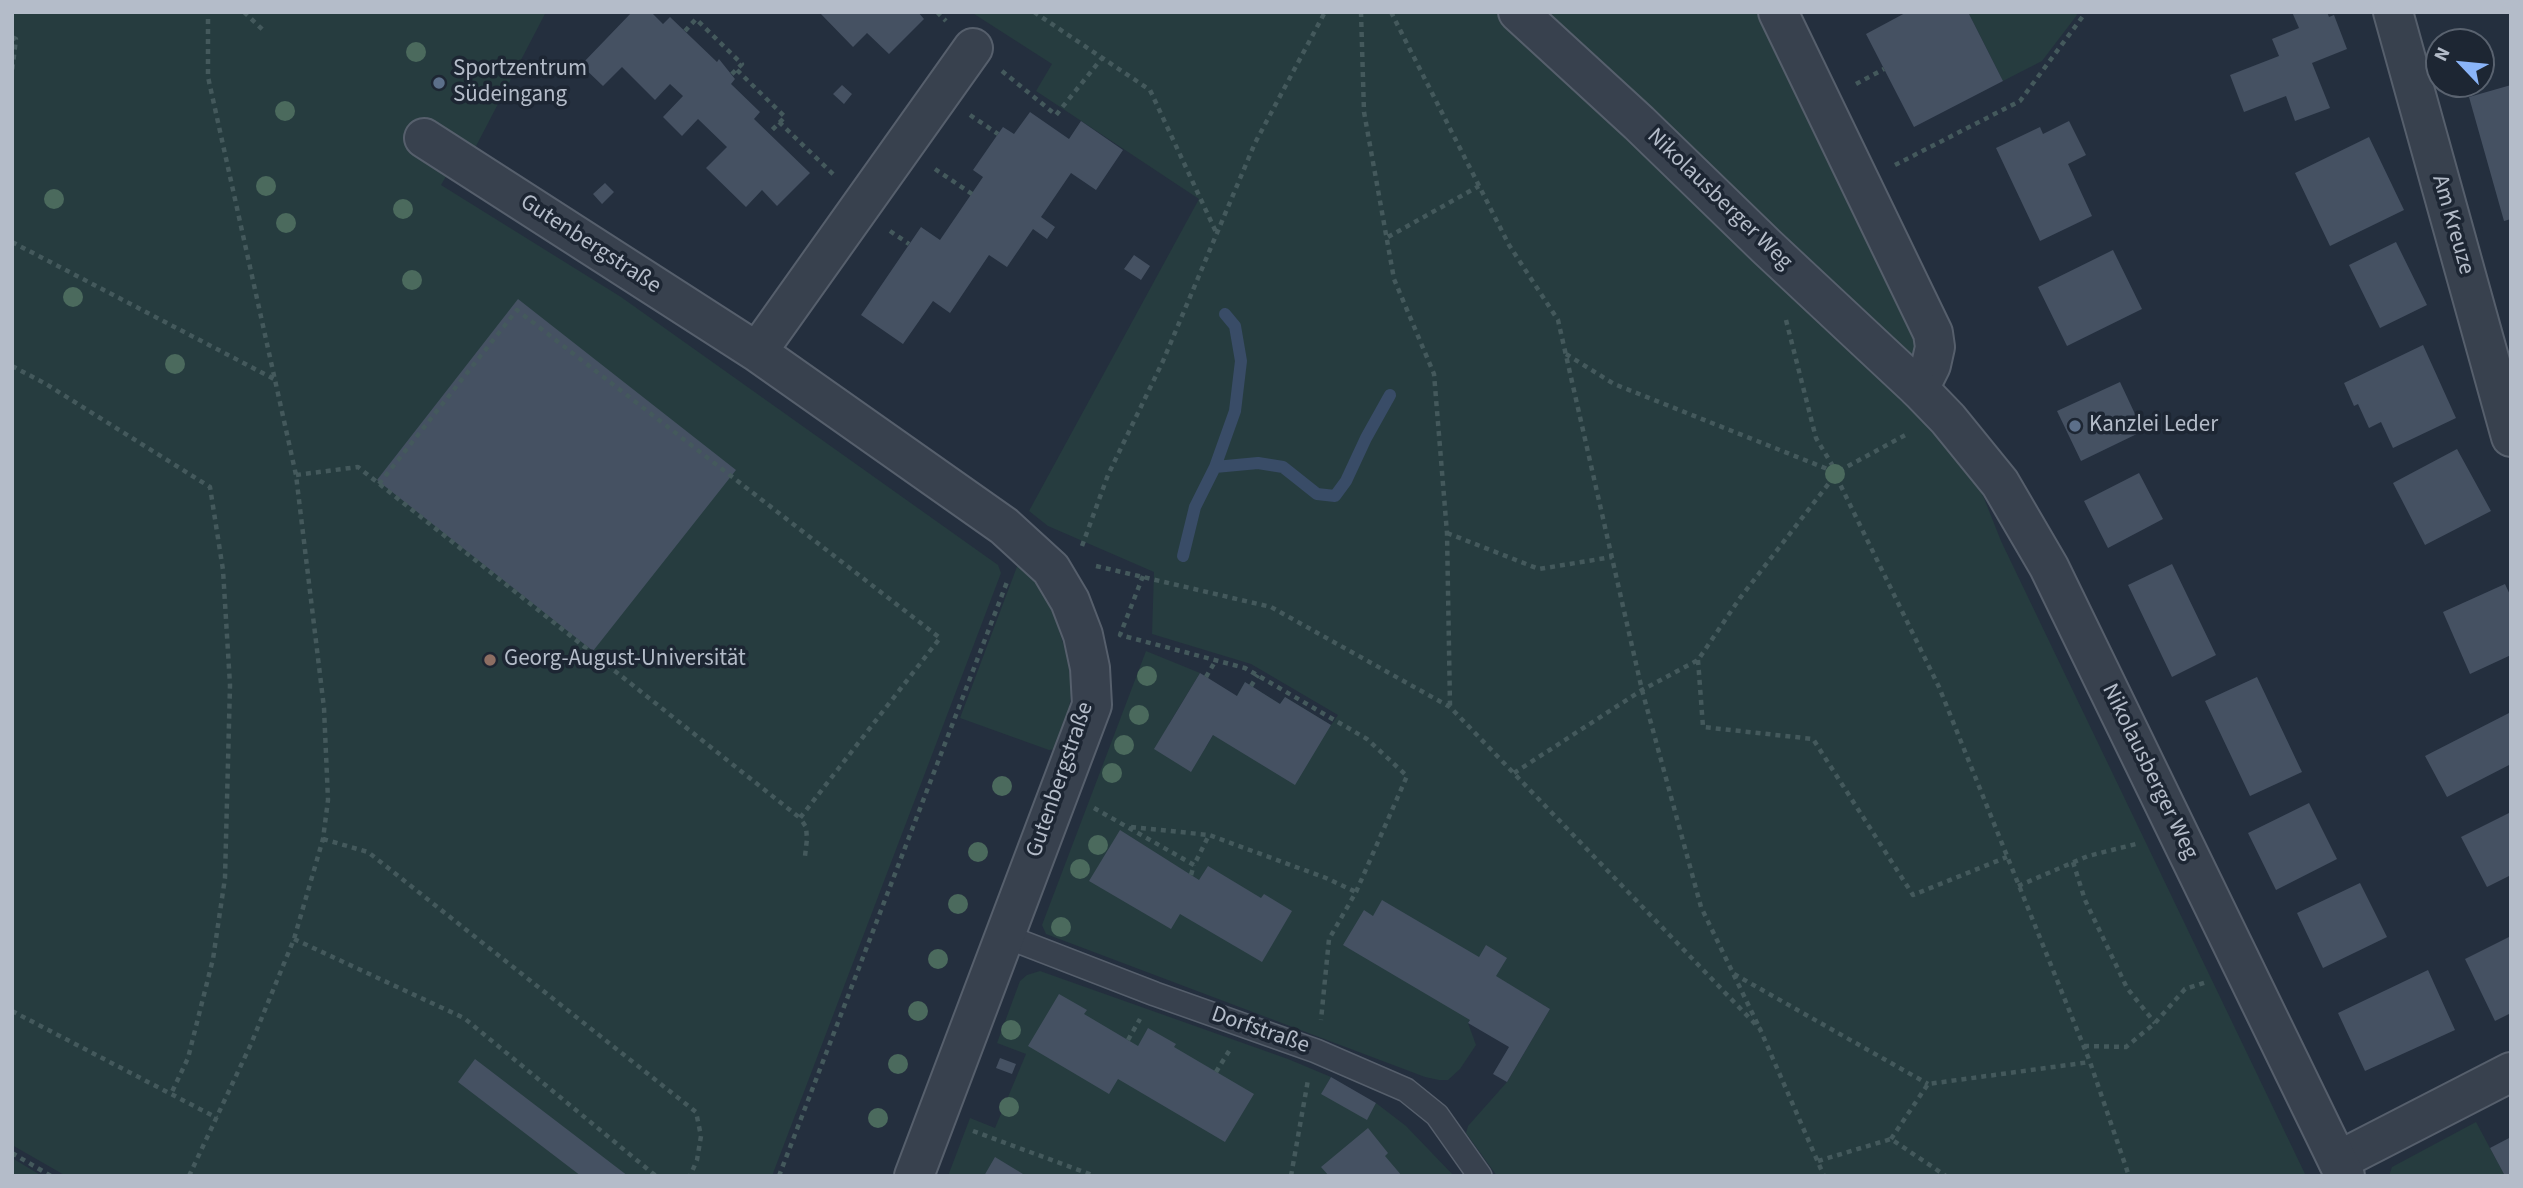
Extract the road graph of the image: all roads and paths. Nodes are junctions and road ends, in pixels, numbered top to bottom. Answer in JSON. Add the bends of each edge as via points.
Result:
{"nodes":[{"id":1,"x":208,"y":12,"type":"edge"},
{"id":2,"x":244,"y":12,"type":"edge"},
{"id":3,"x":1034,"y":12,"type":"edge"},
{"id":4,"x":1325,"y":12,"type":"edge"},
{"id":5,"x":1361,"y":12,"type":"edge"},
{"id":6,"x":1391,"y":12,"type":"edge"},
{"id":7,"x":1518,"y":12,"type":"edge"},
{"id":8,"x":1778,"y":12,"type":"edge"},
{"id":9,"x":2085,"y":12,"type":"edge"},
{"id":10,"x":2393,"y":12,"type":"edge"},
{"id":11,"x":264,"y":31,"type":"dead end"},
{"id":12,"x":685,"y":31,"type":"dead end"},
{"id":13,"x":12,"y":37,"type":"edge"},
{"id":14,"x":974,"y":48,"type":"dead end"},
{"id":15,"x":1102,"y":58,"type":"junction"},
{"id":16,"x":737,"y":70,"type":"junction"},
{"id":17,"x":12,"y":72,"type":"edge"},
{"id":18,"x":731,"y":75,"type":"dead end"},
{"id":19,"x":1035,"y":98,"type":"dead end"},
{"id":20,"x":769,"y":134,"type":"dead end"},
{"id":21,"x":424,"y":138,"type":"dead end"},
{"id":22,"x":1860,"y":183,"type":"junction"},
{"id":23,"x":1479,"y":186,"type":"junction"},
{"id":24,"x":1217,"y":232,"type":"junction"},
{"id":25,"x":1387,"y":237,"type":"junction"},
{"id":26,"x":12,"y":242,"type":"edge"},
{"id":27,"x":1784,"y":312,"type":"dead end"},
{"id":28,"x":757,"y":352,"type":"junction"},
{"id":29,"x":1566,"y":354,"type":"junction"},
{"id":30,"x":12,"y":366,"type":"edge"},
{"id":31,"x":277,"y":381,"type":"junction"},
{"id":32,"x":1930,"y":401,"type":"junction"},
{"id":33,"x":2511,"y":437,"type":"edge"},
{"id":34,"x":1834,"y":470,"type":"junction"},
{"id":35,"x":296,"y":475,"type":"junction"},
{"id":36,"x":1835,"y":478,"type":"junction"},
{"id":37,"x":379,"y":484,"type":"junction"},
{"id":38,"x":1447,"y":533,"type":"junction"},
{"id":39,"x":1023,"y":541,"type":"junction"},
{"id":40,"x":1612,"y":557,"type":"junction"},
{"id":41,"x":1063,"y":565,"type":"junction"},
{"id":42,"x":1143,"y":576,"type":"junction"},
{"id":43,"x":1216,"y":660,"type":"junction"},
{"id":44,"x":1698,"y":660,"type":"junction"},
{"id":45,"x":1258,"y":675,"type":"junction"},
{"id":46,"x":1206,"y":677,"type":"dead end"},
{"id":47,"x":1251,"y":686,"type":"dead end"},
{"id":48,"x":1642,"y":690,"type":"junction"},
{"id":49,"x":1450,"y":707,"type":"junction"},
{"id":50,"x":1514,"y":773,"type":"junction"},
{"id":51,"x":1065,"y":778,"type":"junction"},
{"id":52,"x":800,"y":818,"type":"junction"},
{"id":53,"x":1126,"y":826,"type":"junction"},
{"id":54,"x":2178,"y":833,"type":"junction"},
{"id":55,"x":1209,"y":835,"type":"junction"},
{"id":56,"x":323,"y":839,"type":"junction"},
{"id":57,"x":805,"y":856,"type":"dead end"},
{"id":58,"x":2007,"y":858,"type":"junction"},
{"id":59,"x":2073,"y":862,"type":"junction"},
{"id":60,"x":1194,"y":865,"type":"junction"},
{"id":61,"x":1191,"y":875,"type":"dead end"},
{"id":62,"x":2018,"y":886,"type":"junction"},
{"id":63,"x":1356,"y":892,"type":"junction"},
{"id":64,"x":1339,"y":921,"type":"dead end"},
{"id":65,"x":1005,"y":936,"type":"junction"},
{"id":66,"x":294,"y":939,"type":"junction"},
{"id":67,"x":2244,"y":970,"type":"junction"},
{"id":68,"x":1734,"y":973,"type":"junction"},
{"id":69,"x":12,"y":1011,"type":"edge"},
{"id":70,"x":2155,"y":1023,"type":"junction"},
{"id":71,"x":1760,"y":1029,"type":"junction"},
{"id":72,"x":2084,"y":1046,"type":"junction"},
{"id":73,"x":2090,"y":1062,"type":"junction"},
{"id":74,"x":2511,"y":1072,"type":"edge"},
{"id":75,"x":1928,"y":1084,"type":"junction"},
{"id":76,"x":171,"y":1094,"type":"junction"},
{"id":77,"x":937,"y":1116,"type":"junction"},
{"id":78,"x":217,"y":1118,"type":"junction"},
{"id":79,"x":1891,"y":1139,"type":"junction"},
{"id":80,"x":12,"y":1153,"type":"edge"},
{"id":81,"x":1818,"y":1161,"type":"junction"},
{"id":82,"x":2341,"y":1168,"type":"edge"},
{"id":83,"x":1083,"y":1174,"type":"edge"},
{"id":84,"x":51,"y":1176,"type":"edge"},
{"id":85,"x":190,"y":1176,"type":"edge"},
{"id":86,"x":656,"y":1176,"type":"edge"},
{"id":87,"x":690,"y":1176,"type":"edge"},
{"id":88,"x":779,"y":1176,"type":"edge"},
{"id":89,"x":914,"y":1176,"type":"edge"},
{"id":90,"x":1095,"y":1176,"type":"edge"},
{"id":91,"x":1480,"y":1176,"type":"edge"},
{"id":92,"x":1824,"y":1176,"type":"edge"},
{"id":93,"x":1946,"y":1176,"type":"edge"},
{"id":94,"x":2129,"y":1176,"type":"edge"}],
"edges":[{"from":1,"to":31,"type":"path","via":[[208,77]]},
{"from":2,"to":11,"type":"path"},
{"from":3,"to":15,"type":"path"},
{"from":4,"to":24,"type":"path","via":[[1255,143]]},
{"from":5,"to":25,"type":"path","via":[[1364,112]]},
{"from":6,"to":23,"type":"path"},
{"from":7,"to":32,"type":"street","name":"Nikolausberger Weg"},
{"from":8,"to":22,"type":"street"},
{"from":9,"to":22,"type":"path","via":[[2020,101]]},
{"from":10,"to":33,"type":"street","name":"Am Kreuze"},
{"from":12,"to":16,"type":"path","via":[[696,19],[742,64]]},
{"from":13,"to":17,"type":"path","via":[[16,39]]},
{"from":14,"to":28,"type":"street"},
{"from":15,"to":19,"type":"path","via":[[1056,115]]},
{"from":15,"to":24,"type":"path","via":[[1150,90]]},
{"from":16,"to":18,"type":"path"},
{"from":16,"to":20,"type":"path","via":[[785,117]]},
{"from":21,"to":28,"type":"street","name":"Gutenbergstraße"},
{"from":22,"to":32,"type":"street","via":[[1933,333]]},
{"from":23,"to":25,"type":"path"},
{"from":23,"to":29,"type":"path","via":[[1509,245],[1558,320]]},
{"from":24,"to":41,"type":"path","via":[[1163,360]]},
{"from":25,"to":38,"type":"path","via":[[1394,279],[1434,374]]},
{"from":26,"to":31,"type":"path"},
{"from":27,"to":34,"type":"path","via":[[1816,438]]},
{"from":28,"to":39,"type":"street","name":"Gutenbergstraße"},
{"from":29,"to":34,"type":"path","via":[[1614,384]]},
{"from":29,"to":40,"type":"path"},
{"from":30,"to":76,"type":"path","via":[[210,487],[223,570],[230,685],[225,878],[213,959],[188,1058]]},
{"from":31,"to":35,"type":"path"},
{"from":32,"to":34,"type":"path","via":[[1887,447]]},
{"from":32,"to":54,"type":"street","name":"Nikolausberger Weg","via":[[2000,483],[2049,567]]},
{"from":34,"to":36,"type":"path"},
{"from":34,"to":36,"type":"path","via":[[1829,475]]},
{"from":35,"to":37,"type":"path","via":[[358,467]]},
{"from":35,"to":56,"type":"path","via":[[324,708],[328,800]]},
{"from":36,"to":44,"type":"path","via":[[1740,598]]},
{"from":36,"to":58,"type":"path","via":[[1939,687]]},
{"from":37,"to":52,"type":"path"},
{"from":37,"to":52,"type":"path","via":[[517,310],[940,638]]},
{"from":38,"to":40,"type":"path","via":[[1539,569]]},
{"from":38,"to":49,"type":"path"},
{"from":39,"to":41,"type":"street","name":"Gutenbergstraße"},
{"from":39,"to":88,"type":"path"},
{"from":40,"to":48,"type":"path"},
{"from":41,"to":42,"type":"path"},
{"from":41,"to":51,"type":"street","name":"Gutenbergstraße","via":[[1090,668],[1092,705]]},
{"from":42,"to":43,"type":"path","via":[[1121,635]]},
{"from":42,"to":49,"type":"path","via":[[1271,607]]},
{"from":43,"to":45,"type":"path"},
{"from":43,"to":46,"type":"path"},
{"from":44,"to":48,"type":"path"},
{"from":44,"to":58,"type":"path","via":[[1703,727],[1813,739],[1913,895]]},
{"from":45,"to":47,"type":"path"},
{"from":45,"to":63,"type":"path","via":[[1367,740],[1407,776]]},
{"from":48,"to":50,"type":"path"},
{"from":48,"to":68,"type":"path","via":[[1701,907]]},
{"from":49,"to":50,"type":"path"},
{"from":50,"to":71,"type":"path"},
{"from":51,"to":53,"type":"path","via":[[1083,802]]},
{"from":51,"to":65,"type":"street","name":"Gutenbergstraße"},
{"from":52,"to":57,"type":"path","via":[[806,828]]},
{"from":53,"to":55,"type":"path"},
{"from":53,"to":60,"type":"path"},
{"from":54,"to":59,"type":"path"},
{"from":54,"to":67,"type":"street","name":"Nikolausberger Weg"},
{"from":55,"to":60,"type":"path"},
{"from":55,"to":63,"type":"path"},
{"from":56,"to":66,"type":"path"},
{"from":56,"to":87,"type":"path","via":[[368,852],[696,1112],[701,1136]]},
{"from":58,"to":62,"type":"path"},
{"from":59,"to":62,"type":"path"},
{"from":59,"to":70,"type":"path","via":[[2085,900],[2127,988]]},
{"from":60,"to":61,"type":"path"},
{"from":62,"to":72,"type":"path"},
{"from":63,"to":64,"type":"path"},
{"from":65,"to":77,"type":"street","name":"Gutenbergstraße"},
{"from":65,"to":91,"type":"lane","name":"Dorfstraße","via":[[1316,1051],[1406,1090],[1437,1115]]},
{"from":66,"to":78,"type":"path"},
{"from":66,"to":86,"type":"path","via":[[464,1018]]},
{"from":67,"to":70,"type":"path","via":[[2185,989]]},
{"from":67,"to":82,"type":"street","name":"Nikolausberger Weg"},
{"from":68,"to":71,"type":"path"},
{"from":68,"to":75,"type":"path"},
{"from":69,"to":76,"type":"path"},
{"from":70,"to":72,"type":"path","via":[[2126,1047]]},
{"from":71,"to":81,"type":"path"},
{"from":72,"to":73,"type":"path"},
{"from":73,"to":75,"type":"path"},
{"from":73,"to":94,"type":"path"},
{"from":74,"to":82,"type":"street"},
{"from":75,"to":79,"type":"path"},
{"from":76,"to":78,"type":"path"},
{"from":77,"to":83,"type":"path"},
{"from":77,"to":89,"type":"street","name":"Gutenbergstraße"},
{"from":78,"to":85,"type":"path"},
{"from":79,"to":81,"type":"path"},
{"from":79,"to":93,"type":"path"},
{"from":80,"to":84,"type":"path"},
{"from":81,"to":92,"type":"path"},
{"from":83,"to":90,"type":"path"}]}
